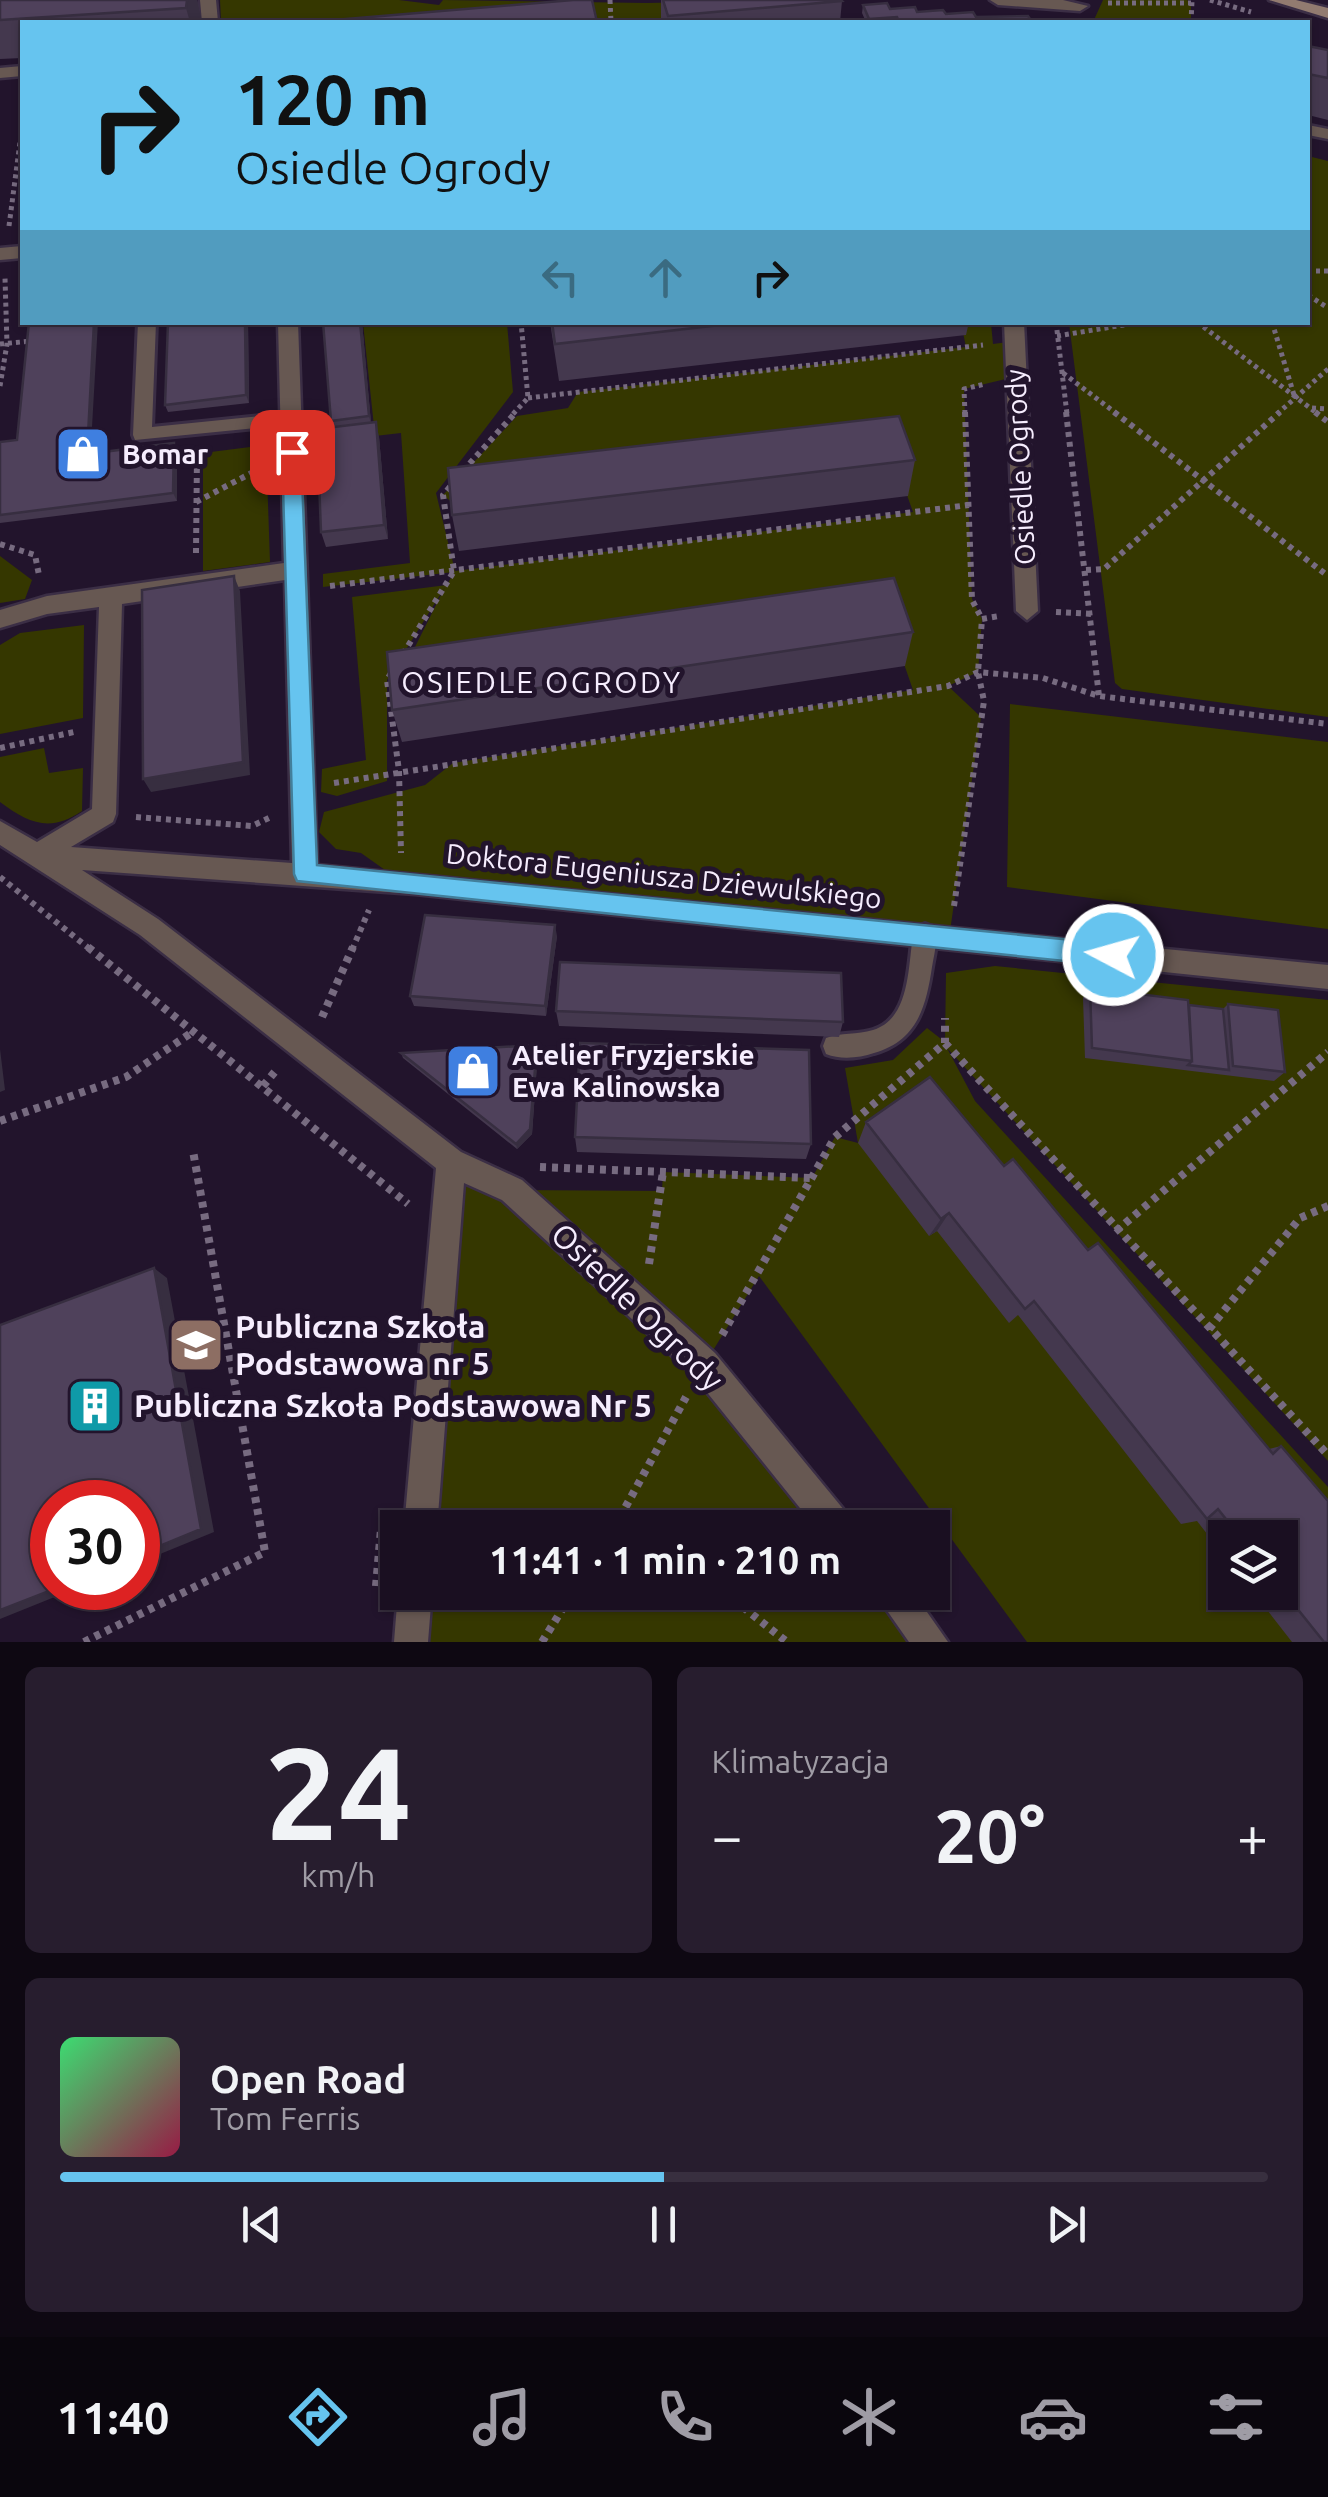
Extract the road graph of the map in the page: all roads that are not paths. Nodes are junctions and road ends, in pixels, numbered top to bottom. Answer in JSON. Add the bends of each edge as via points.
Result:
{"nodes":[{"id":1,"x":998,"y":0,"type":"edge"},
{"id":2,"x":1277,"y":0,"type":"edge"},
{"id":3,"x":1082,"y":3,"type":"edge"},
{"id":4,"x":1328,"y":13,"type":"edge"},
{"id":5,"x":147,"y":325,"type":"edge"},
{"id":6,"x":288,"y":325,"type":"edge"},
{"id":7,"x":1015,"y":332,"type":"edge"},
{"id":8,"x":290,"y":419,"type":"junction"},
{"id":9,"x":293,"y":580,"type":"junction"},
{"id":10,"x":110,"y":597,"type":"junction"},
{"id":11,"x":1028,"y":610,"type":"dead end"},
{"id":12,"x":0,"y":619,"type":"edge"},
{"id":13,"x":0,"y":832,"type":"edge"},
{"id":14,"x":36,"y":856,"type":"junction"},
{"id":15,"x":305,"y":874,"type":"junction"},
{"id":16,"x":924,"y":936,"type":"junction"},
{"id":17,"x":1328,"y":977,"type":"edge"},
{"id":18,"x":835,"y":1046,"type":"edge"},
{"id":19,"x":451,"y":1162,"type":"junction"},
{"id":20,"x":422,"y":1510,"type":"edge"},
{"id":21,"x":823,"y":1510,"type":"edge"},
{"id":22,"x":413,"y":1610,"type":"edge"},
{"id":23,"x":905,"y":1610,"type":"edge"},
{"id":24,"x":411,"y":1642,"type":"edge"},
{"id":25,"x":931,"y":1642,"type":"edge"}],
"edges":[{"from":1,"to":3,"type":"street"},
{"from":2,"to":4,"type":"main road"},
{"from":5,"to":8,"type":"lane","via":[[142,436]]},
{"from":6,"to":8,"type":"street"},
{"from":7,"to":11,"type":"street","name":"Osiedle Ogrody"},
{"from":8,"to":9,"type":"street"},
{"from":9,"to":10,"type":"street"},
{"from":9,"to":15,"type":"street"},
{"from":10,"to":12,"type":"street"},
{"from":10,"to":14,"type":"street","via":[[104,814]]},
{"from":13,"to":14,"type":"street","name":"Doktora Eugeniusza Dziewulskiego"},
{"from":14,"to":15,"type":"street","name":"Doktora Eugeniusza Dziewulskiego"},
{"from":14,"to":19,"type":"street","name":"Osiedle Ogrody","via":[[150,927]]},
{"from":15,"to":16,"type":"street","name":"Doktora Eugeniusza Dziewulskiego"},
{"from":16,"to":17,"type":"street","name":"Doktora Eugeniusza Dziewulskiego"},
{"from":16,"to":18,"type":"lane","via":[[913,1012],[900,1028],[864,1047]]},
{"from":19,"to":20,"type":"street"},
{"from":19,"to":21,"type":"street","name":"Osiedle Ogrody","via":[[512,1190],[704,1364]]},
{"from":22,"to":24,"type":"street"},
{"from":23,"to":25,"type":"street"}]}
